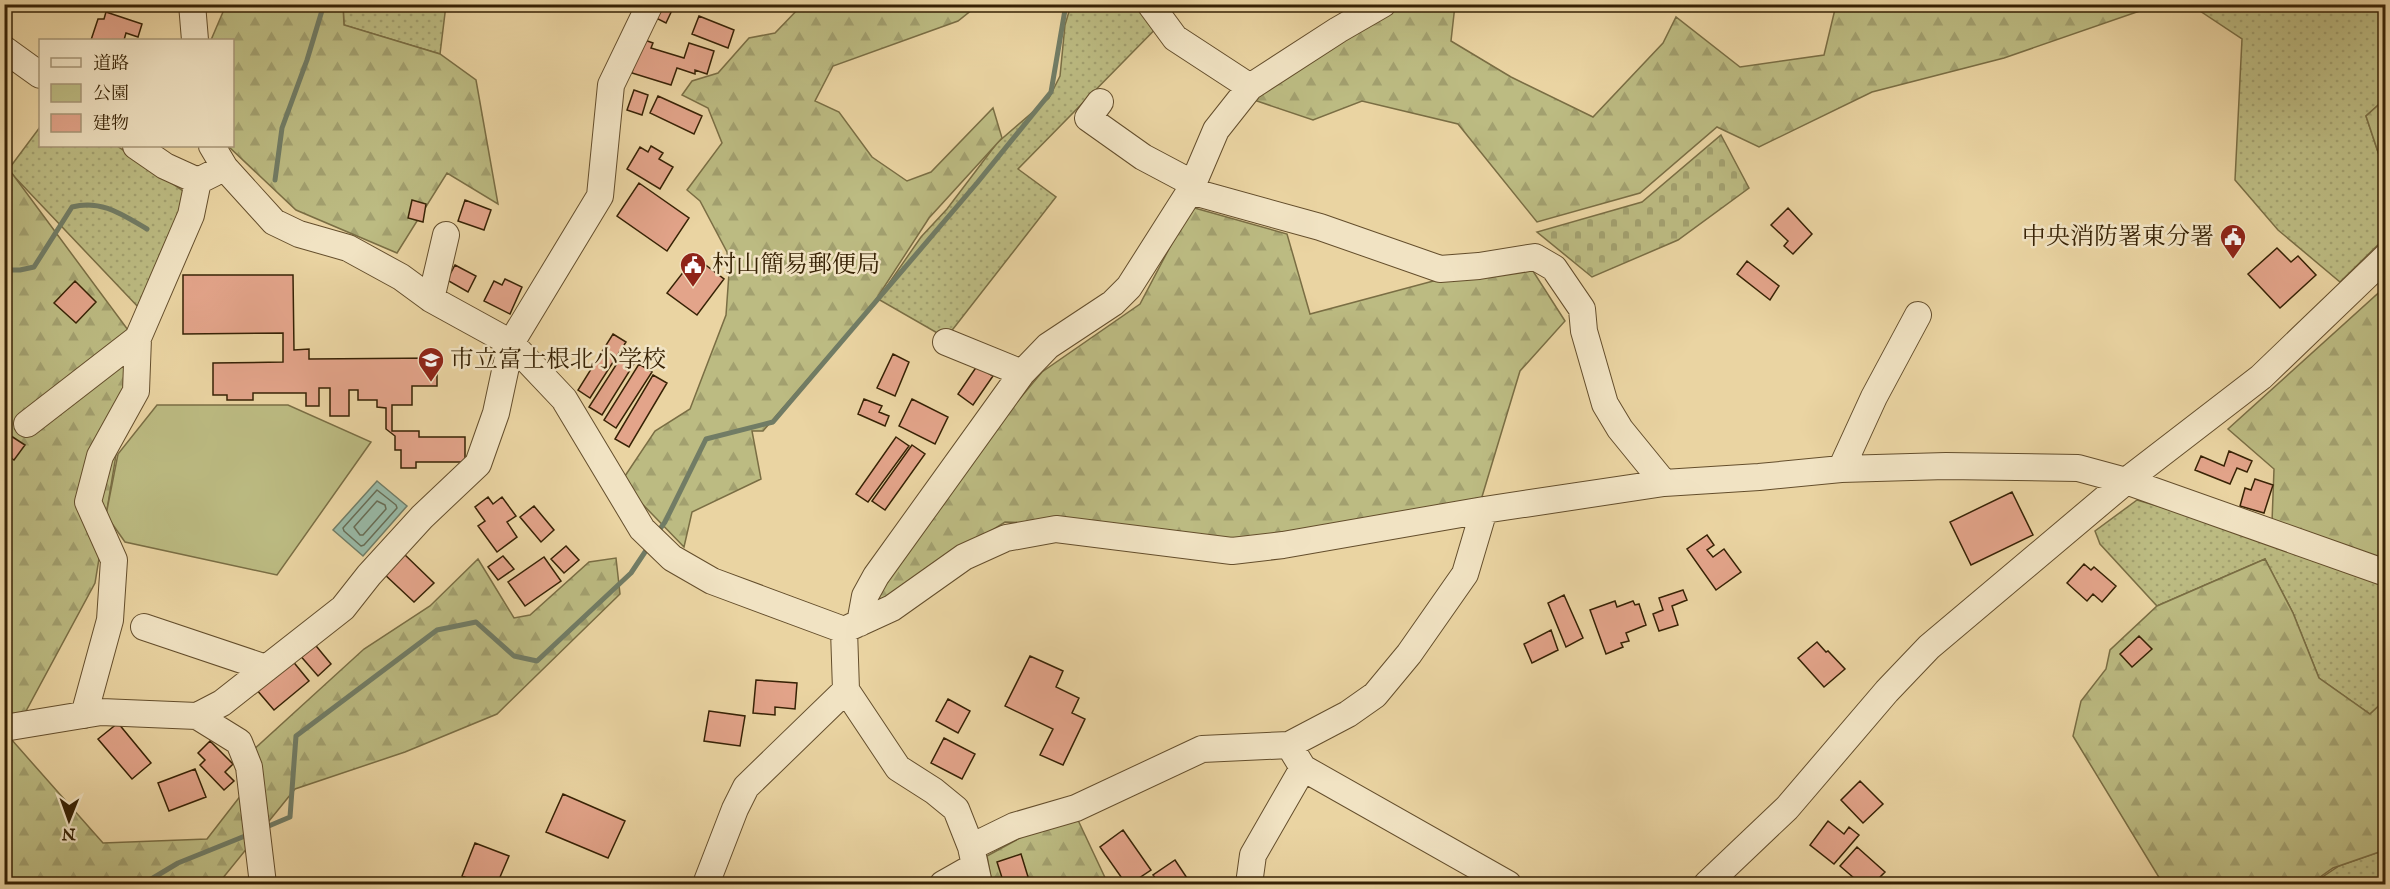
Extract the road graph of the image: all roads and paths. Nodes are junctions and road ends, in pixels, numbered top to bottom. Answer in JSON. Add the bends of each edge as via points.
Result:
{"nodes":[{"id":1,"x":192,"y":4,"type":"edge"},
{"id":2,"x":650,"y":4,"type":"edge"},
{"id":3,"x":1150,"y":4,"type":"edge"},
{"id":4,"x":1383,"y":4,"type":"edge"},
{"id":5,"x":195,"y":39,"type":"edge"},
{"id":6,"x":4,"y":49,"type":"edge"},
{"id":7,"x":39,"y":74,"type":"edge"},
{"id":8,"x":1250,"y":87,"type":"junction"},
{"id":9,"x":1100,"y":102,"type":"dead end"},
{"id":10,"x":137,"y":147,"type":"edge"},
{"id":11,"x":213,"y":147,"type":"edge"},
{"id":12,"x":225,"y":168,"type":"junction"},
{"id":13,"x":198,"y":181,"type":"junction"},
{"id":14,"x":1191,"y":187,"type":"junction"},
{"id":15,"x":446,"y":235,"type":"dead end"},
{"id":16,"x":2385,"y":257,"type":"edge"},
{"id":17,"x":431,"y":299,"type":"junction"},
{"id":18,"x":1918,"y":315,"type":"dead end"},
{"id":19,"x":138,"y":338,"type":"junction"},
{"id":20,"x":946,"y":342,"type":"dead end"},
{"id":21,"x":511,"y":343,"type":"junction"},
{"id":22,"x":1022,"y":372,"type":"junction"},
{"id":23,"x":27,"y":424,"type":"dead end"},
{"id":24,"x":1840,"y":469,"type":"junction"},
{"id":25,"x":2126,"y":481,"type":"junction"},
{"id":26,"x":1664,"y":483,"type":"junction"},
{"id":27,"x":1484,"y":510,"type":"junction"},
{"id":28,"x":2385,"y":573,"type":"edge"},
{"id":29,"x":852,"y":626,"type":"junction"},
{"id":30,"x":144,"y":627,"type":"dead end"},
{"id":31,"x":266,"y":668,"type":"junction"},
{"id":32,"x":846,"y":690,"type":"junction"},
{"id":33,"x":84,"y":715,"type":"junction"},
{"id":34,"x":197,"y":716,"type":"junction"},
{"id":35,"x":4,"y":728,"type":"edge"},
{"id":36,"x":1289,"y":745,"type":"junction"},
{"id":37,"x":1304,"y":768,"type":"junction"},
{"id":38,"x":974,"y":866,"type":"edge"},
{"id":39,"x":262,"y":885,"type":"edge"},
{"id":40,"x":706,"y":885,"type":"edge"},
{"id":41,"x":943,"y":885,"type":"edge"},
{"id":42,"x":1249,"y":885,"type":"edge"},
{"id":43,"x":1508,"y":885,"type":"edge"},
{"id":44,"x":1707,"y":885,"type":"edge"}],
"edges":[{"from":1,"to":5,"type":"street"},
{"from":2,"to":21,"type":"street","via":[[611,85],[600,196]]},
{"from":3,"to":8,"type":"street","via":[[1175,38]]},
{"from":4,"to":8,"type":"street"},
{"from":6,"to":7,"type":"street"},
{"from":8,"to":14,"type":"street","via":[[1216,130]]},
{"from":9,"to":14,"type":"street","via":[[1088,118]]},
{"from":10,"to":13,"type":"street","via":[[165,166]]},
{"from":11,"to":12,"type":"street"},
{"from":12,"to":13,"type":"street"},
{"from":12,"to":17,"type":"street","via":[[274,222],[299,234],[348,248],[401,277]]},
{"from":13,"to":19,"type":"street","via":[[191,215]]},
{"from":14,"to":22,"type":"street","via":[[1129,287],[1113,303],[1048,346]]},
{"from":14,"to":26,"type":"street","via":[[1440,269],[1535,257],[1554,268],[1582,309],[1584,331],[1605,404]]},
{"from":15,"to":17,"type":"street"},
{"from":16,"to":25,"type":"street","via":[[2261,377]]},
{"from":17,"to":21,"type":"street"},
{"from":18,"to":24,"type":"street"},
{"from":19,"to":23,"type":"street"},
{"from":19,"to":33,"type":"street","via":[[136,392],[100,456],[88,502],[114,560],[110,620]]},
{"from":20,"to":22,"type":"street"},
{"from":21,"to":29,"type":"street","via":[[564,399],[642,529],[672,558],[712,581],[805,617]]},
{"from":21,"to":31,"type":"street","via":[[496,413],[478,464],[422,517],[343,608]]},
{"from":22,"to":29,"type":"street","via":[[876,576]]},
{"from":24,"to":25,"type":"street","via":[[2078,468]]},
{"from":24,"to":26,"type":"street"},
{"from":25,"to":28,"type":"street"},
{"from":25,"to":44,"type":"street","via":[[1929,647],[1787,807]]},
{"from":26,"to":27,"type":"street"},
{"from":27,"to":29,"type":"street","via":[[1232,551],[1056,529],[1006,538],[964,557],[892,608]]},
{"from":27,"to":36,"type":"street","via":[[1465,574],[1375,695]]},
{"from":29,"to":32,"type":"street"},
{"from":30,"to":31,"type":"street"},
{"from":31,"to":34,"type":"street","via":[[222,703]]},
{"from":32,"to":38,"type":"street","via":[[898,768],[956,809]]},
{"from":32,"to":40,"type":"street","via":[[746,787]]},
{"from":33,"to":34,"type":"street","via":[[101,712]]},
{"from":33,"to":35,"type":"street"},
{"from":34,"to":39,"type":"street","via":[[239,742],[249,767]]},
{"from":36,"to":37,"type":"street"},
{"from":36,"to":38,"type":"street","via":[[1202,749],[1076,808],[1014,826]]},
{"from":37,"to":42,"type":"street","via":[[1253,855]]},
{"from":37,"to":43,"type":"street"},
{"from":38,"to":41,"type":"street"}]}
